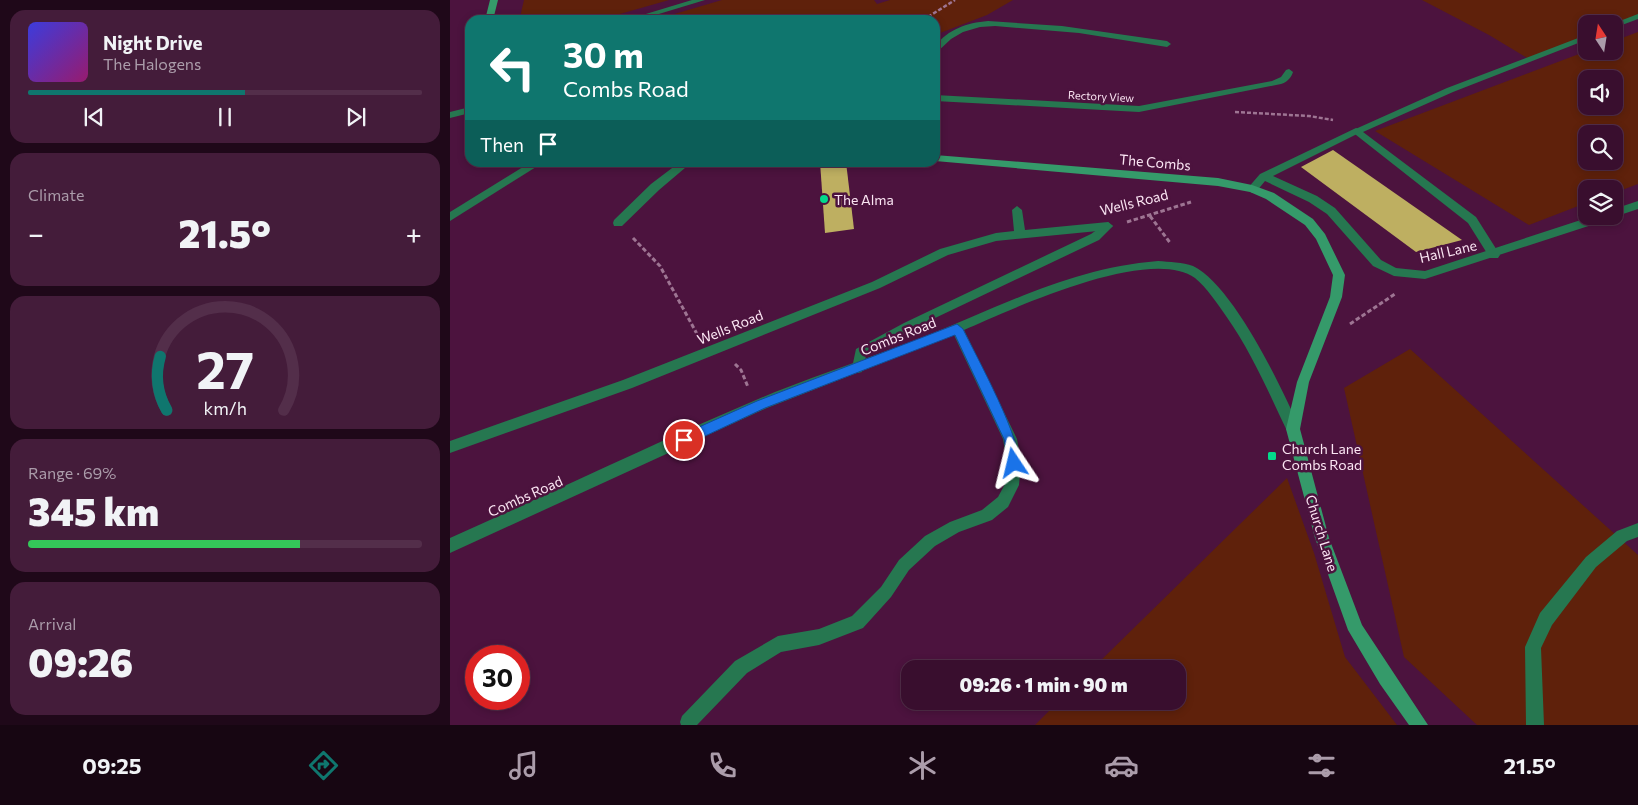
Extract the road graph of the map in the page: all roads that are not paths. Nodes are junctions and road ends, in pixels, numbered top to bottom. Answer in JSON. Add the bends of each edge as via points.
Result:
{"nodes":[{"id":1,"x":494,"y":0,"type":"edge"},
{"id":2,"x":701,"y":0,"type":"edge"},
{"id":3,"x":491,"y":15,"type":"edge"},
{"id":4,"x":648,"y":15,"type":"edge"},
{"id":5,"x":1638,"y":16,"type":"edge"},
{"id":6,"x":1623,"y":22,"type":"edge"},
{"id":7,"x":1578,"y":40,"type":"edge"},
{"id":8,"x":1167,"y":44,"type":"dead end"},
{"id":9,"x":940,"y":46,"type":"edge"},
{"id":10,"x":1289,"y":72,"type":"dead end"},
{"id":11,"x":940,"y":98,"type":"edge"},
{"id":12,"x":465,"y":111,"type":"edge"},
{"id":13,"x":450,"y":115,"type":"edge"},
{"id":14,"x":1356,"y":131,"type":"junction"},
{"id":15,"x":940,"y":158,"type":"edge"},
{"id":16,"x":531,"y":167,"type":"edge"},
{"id":17,"x":681,"y":167,"type":"edge"},
{"id":18,"x":1264,"y":176,"type":"junction"},
{"id":19,"x":1252,"y":189,"type":"junction"},
{"id":20,"x":1638,"y":205,"type":"edge"},
{"id":21,"x":1017,"y":210,"type":"dead end"},
{"id":22,"x":1623,"y":211,"type":"edge"},
{"id":23,"x":450,"y":217,"type":"edge"},
{"id":24,"x":618,"y":224,"type":"road end"},
{"id":25,"x":1580,"y":225,"type":"edge"},
{"id":26,"x":1020,"y":233,"type":"junction"},
{"id":27,"x":1494,"y":255,"type":"junction"},
{"id":28,"x":957,"y":329,"type":"junction"},
{"id":29,"x":858,"y":368,"type":"junction"},
{"id":30,"x":1293,"y":429,"type":"junction"},
{"id":31,"x":450,"y":446,"type":"edge"},
{"id":32,"x":1638,"y":530,"type":"edge"},
{"id":33,"x":450,"y":546,"type":"edge"},
{"id":34,"x":688,"y":722,"type":"dead end"},
{"id":35,"x":1420,"y":725,"type":"edge"},
{"id":36,"x":1534,"y":725,"type":"edge"}],
"edges":[{"from":1,"to":3,"type":"main road"},
{"from":2,"to":4,"type":"street"},
{"from":5,"to":6,"type":"street"},
{"from":7,"to":14,"type":"street"},
{"from":8,"to":9,"type":"street","via":[[1093,31],[999,23],[964,28]]},
{"from":10,"to":11,"type":"street","name":"Rectory View","via":[[1287,78],[1272,84],[1139,109]]},
{"from":12,"to":13,"type":"street"},
{"from":14,"to":18,"type":"street"},
{"from":14,"to":27,"type":"street","via":[[1472,220]]},
{"from":15,"to":19,"type":"main road","name":"The Combs","via":[[1218,182]]},
{"from":16,"to":23,"type":"street"},
{"from":17,"to":24,"type":"street"},
{"from":18,"to":19,"type":"street"},
{"from":18,"to":27,"type":"street","name":"Hall Lane","via":[[1331,211],[1377,263],[1394,272],[1425,274]]},
{"from":19,"to":30,"type":"main road","name":"Church Lane","via":[[1270,196],[1309,222],[1333,259],[1339,275],[1336,297],[1302,382]]},
{"from":20,"to":22,"type":"street"},
{"from":21,"to":26,"type":"street"},
{"from":25,"to":27,"type":"street","name":"Hall Lane"},
{"from":26,"to":29,"type":"street","name":"Wells Road","via":[[1108,226],[1096,237],[908,326],[860,353]]},
{"from":26,"to":31,"type":"street","name":"Wells Road","via":[[944,252],[876,285],[627,384]]},
{"from":28,"to":29,"type":"street","name":"Combs Road"},
{"from":28,"to":30,"type":"street","name":"Combs Road","via":[[1055,286],[1101,273],[1158,266],[1190,270],[1204,279],[1246,336],[1276,389]]},
{"from":28,"to":34,"type":"street","via":[[1010,439],[1014,463],[1012,485],[1003,502],[987,515],[930,541],[904,565],[886,592],[857,622],[819,637],[778,644],[741,667]]},
{"from":29,"to":33,"type":"street","name":"Combs Road","via":[[755,408]]},
{"from":30,"to":35,"type":"main road","name":"Church Lane","via":[[1322,538],[1356,630]]},
{"from":32,"to":36,"type":"street","via":[[1622,536],[1592,562],[1546,619],[1533,647]]}]}
